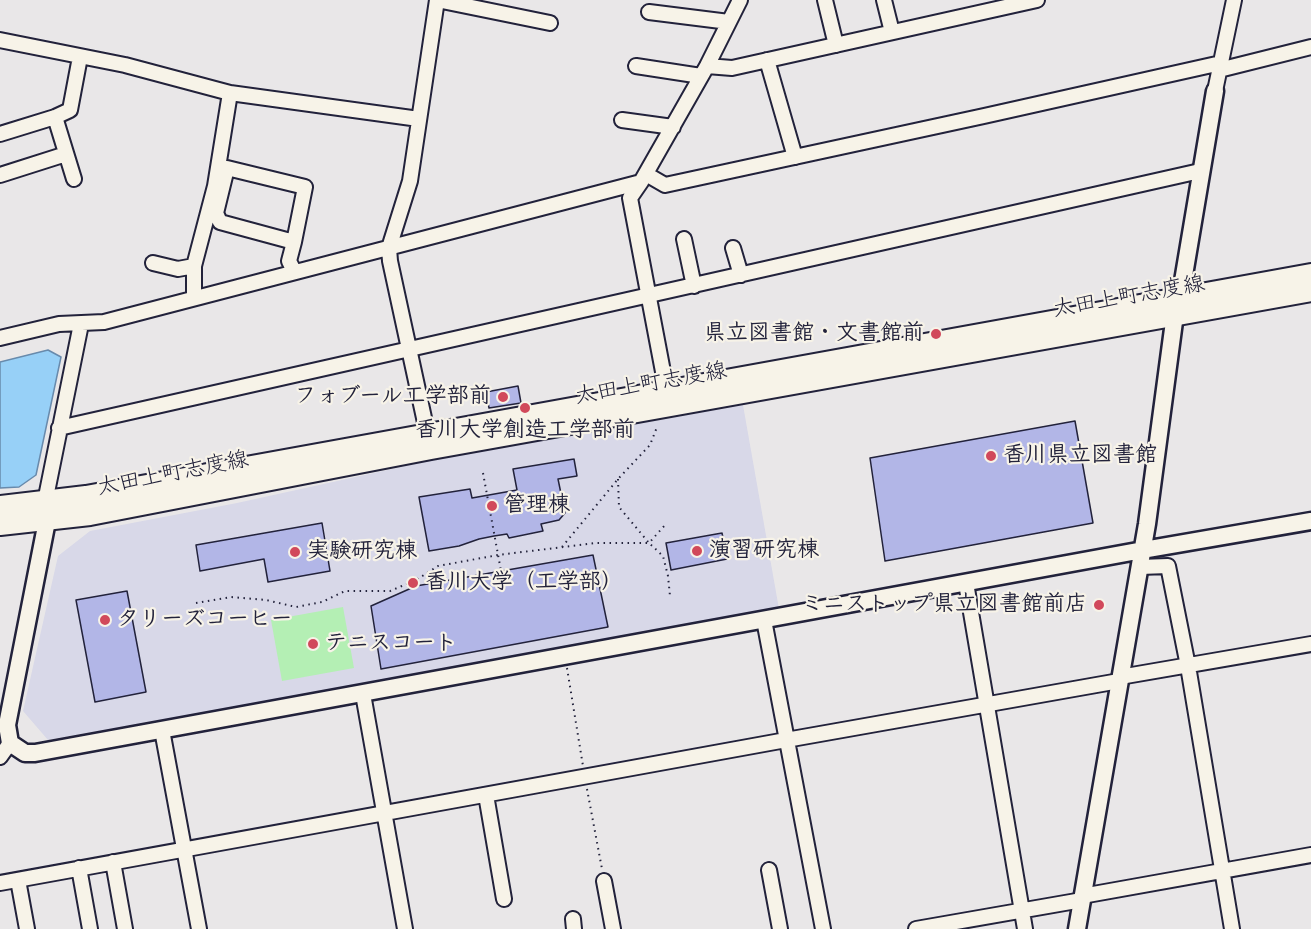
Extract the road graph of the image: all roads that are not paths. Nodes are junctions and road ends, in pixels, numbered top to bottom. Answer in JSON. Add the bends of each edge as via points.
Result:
{"nodes":[{"id":1,"x":437,"y":0,"type":"edge"},
{"id":2,"x":740,"y":0,"type":"edge"},
{"id":3,"x":825,"y":0,"type":"edge"},
{"id":4,"x":884,"y":0,"type":"edge"},
{"id":5,"x":1037,"y":0,"type":"edge"},
{"id":6,"x":1234,"y":0,"type":"edge"},
{"id":7,"x":649,"y":12,"type":"dead end"},
{"id":8,"x":729,"y":22,"type":"junction"},
{"id":9,"x":550,"y":23,"type":"dead end"},
{"id":10,"x":892,"y":32,"type":"junction"},
{"id":11,"x":0,"y":40,"type":"edge"},
{"id":12,"x":836,"y":45,"type":"junction"},
{"id":13,"x":1311,"y":47,"type":"edge"},
{"id":14,"x":80,"y":57,"type":"junction"},
{"id":15,"x":767,"y":60,"type":"junction"},
{"id":16,"x":636,"y":66,"type":"dead end"},
{"id":17,"x":1220,"y":66,"type":"junction"},
{"id":18,"x":704,"y":71,"type":"junction"},
{"id":19,"x":1215,"y":91,"type":"joint"},
{"id":20,"x":230,"y":93,"type":"junction"},
{"id":21,"x":55,"y":117,"type":"junction"},
{"id":22,"x":419,"y":119,"type":"junction"},
{"id":23,"x":621,"y":120,"type":"dead end"},
{"id":24,"x":673,"y":127,"type":"junction"},
{"id":25,"x":0,"y":134,"type":"edge"},
{"id":26,"x":66,"y":154,"type":"junction"},
{"id":27,"x":795,"y":157,"type":"junction"},
{"id":28,"x":1200,"y":171,"type":"junction"},
{"id":29,"x":0,"y":176,"type":"edge"},
{"id":30,"x":644,"y":178,"type":"junction"},
{"id":31,"x":74,"y":179,"type":"dead end"},
{"id":32,"x":684,"y":239,"type":"dead end"},
{"id":33,"x":294,"y":242,"type":"junction"},
{"id":34,"x":389,"y":248,"type":"junction"},
{"id":35,"x":733,"y":248,"type":"dead end"},
{"id":36,"x":153,"y":263,"type":"dead end"},
{"id":37,"x":194,"y":266,"type":"junction"},
{"id":38,"x":294,"y":272,"type":"junction"},
{"id":39,"x":1311,"y":274,"type":"edge"},
{"id":40,"x":741,"y":275,"type":"junction"},
{"id":41,"x":694,"y":286,"type":"junction"},
{"id":42,"x":1311,"y":291,"type":"edge"},
{"id":43,"x":647,"y":296,"type":"junction"},
{"id":44,"x":194,"y":297,"type":"junction"},
{"id":45,"x":1178,"y":307,"type":"junction"},
{"id":46,"x":81,"y":324,"type":"junction"},
{"id":47,"x":0,"y":338,"type":"edge"},
{"id":48,"x":409,"y":350,"type":"junction"},
{"id":49,"x":668,"y":398,"type":"junction"},
{"id":50,"x":59,"y":428,"type":"junction"},
{"id":51,"x":429,"y":441,"type":"junction"},
{"id":52,"x":0,"y":506,"type":"edge"},
{"id":53,"x":46,"y":511,"type":"junction"},
{"id":54,"x":1311,"y":521,"type":"edge"},
{"id":55,"x":0,"y":525,"type":"edge"},
{"id":56,"x":1142,"y":558,"type":"junction"},
{"id":57,"x":966,"y":583,"type":"junction"},
{"id":58,"x":764,"y":620,"type":"junction"},
{"id":59,"x":1311,"y":644,"type":"edge"},
{"id":60,"x":1188,"y":666,"type":"junction"},
{"id":61,"x":1120,"y":679,"type":"junction"},
{"id":62,"x":363,"y":693,"type":"junction"},
{"id":63,"x":987,"y":705,"type":"junction"},
{"id":64,"x":162,"y":730,"type":"junction"},
{"id":65,"x":786,"y":740,"type":"junction"},
{"id":66,"x":10,"y":743,"type":"junction"},
{"id":67,"x":0,"y":757,"type":"edge"},
{"id":68,"x":486,"y":795,"type":"junction"},
{"id":69,"x":384,"y":813,"type":"junction"},
{"id":70,"x":185,"y":849,"type":"junction"},
{"id":71,"x":1311,"y":855,"type":"edge"},
{"id":72,"x":113,"y":862,"type":"junction"},
{"id":73,"x":79,"y":868,"type":"junction"},
{"id":74,"x":769,"y":870,"type":"dead end"},
{"id":75,"x":1221,"y":871,"type":"junction"},
{"id":76,"x":18,"y":880,"type":"junction"},
{"id":77,"x":604,"y":881,"type":"dead end"},
{"id":78,"x":0,"y":883,"type":"edge"},
{"id":79,"x":1082,"y":898,"type":"junction"},
{"id":80,"x":504,"y":899,"type":"dead end"},
{"id":81,"x":1021,"y":910,"type":"junction"},
{"id":82,"x":924,"y":928,"type":"edge"},
{"id":83,"x":27,"y":929,"type":"edge"},
{"id":84,"x":90,"y":929,"type":"edge"},
{"id":85,"x":125,"y":929,"type":"edge"},
{"id":86,"x":200,"y":929,"type":"edge"},
{"id":87,"x":405,"y":929,"type":"edge"},
{"id":88,"x":613,"y":929,"type":"edge"},
{"id":89,"x":780,"y":929,"type":"edge"},
{"id":90,"x":823,"y":929,"type":"edge"},
{"id":91,"x":1024,"y":929,"type":"edge"},
{"id":92,"x":1077,"y":929,"type":"edge"},
{"id":93,"x":1232,"y":929,"type":"edge"}],
"edges":[{"from":1,"to":9,"type":"street"},
{"from":1,"to":22,"type":"street"},
{"from":2,"to":8,"type":"street"},
{"from":3,"to":12,"type":"street"},
{"from":4,"to":10,"type":"street"},
{"from":5,"to":10,"type":"street"},
{"from":6,"to":17,"type":"street"},
{"from":7,"to":8,"type":"street"},
{"from":8,"to":18,"type":"street"},
{"from":10,"to":12,"type":"street"},
{"from":11,"to":14,"type":"street"},
{"from":12,"to":15,"type":"street"},
{"from":13,"to":17,"type":"street"},
{"from":14,"to":20,"type":"street"},
{"from":14,"to":21,"type":"street","via":[[70,110]]},
{"from":15,"to":18,"type":"street"},
{"from":15,"to":27,"type":"street"},
{"from":16,"to":18,"type":"street"},
{"from":17,"to":19,"type":"street"},
{"from":17,"to":27,"type":"street"},
{"from":18,"to":24,"type":"street"},
{"from":19,"to":28,"type":"street"},
{"from":20,"to":22,"type":"street"},
{"from":20,"to":37,"type":"street","via":[[215,186]]},
{"from":21,"to":25,"type":"street"},
{"from":21,"to":26,"type":"street"},
{"from":22,"to":34,"type":"street","via":[[410,181]]},
{"from":23,"to":24,"type":"street"},
{"from":24,"to":30,"type":"street"},
{"from":26,"to":29,"type":"street"},
{"from":26,"to":31,"type":"street"},
{"from":27,"to":30,"type":"street","via":[[665,184]]},
{"from":28,"to":40,"type":"street"},
{"from":28,"to":45,"type":"street"},
{"from":30,"to":34,"type":"street"},
{"from":30,"to":43,"type":"street","via":[[630,198]]},
{"from":32,"to":41,"type":"street"},
{"from":33,"to":33,"type":"street","via":[[305,187],[227,168],[216,213],[220,222]]},
{"from":33,"to":38,"type":"street","via":[[290,261]]},
{"from":34,"to":38,"type":"street"},
{"from":34,"to":48,"type":"street"},
{"from":35,"to":40,"type":"street"},
{"from":36,"to":37,"type":"street","via":[[178,269]]},
{"from":37,"to":44,"type":"street"},
{"from":38,"to":44,"type":"street"},
{"from":39,"to":45,"type":"main road","name":"太田上町志度線"},
{"from":40,"to":41,"type":"street"},
{"from":41,"to":43,"type":"street"},
{"from":42,"to":45,"type":"main road","name":"太田上町志度線"},
{"from":43,"to":48,"type":"street"},
{"from":43,"to":49,"type":"street"},
{"from":44,"to":46,"type":"street","via":[[104,322]]},
{"from":45,"to":49,"type":"main road","name":"太田上町志度線"},
{"from":45,"to":56,"type":"street"},
{"from":46,"to":47,"type":"street","via":[[59,324]]},
{"from":46,"to":50,"type":"street"},
{"from":48,"to":50,"type":"street"},
{"from":48,"to":51,"type":"street"},
{"from":49,"to":51,"type":"main road","name":"太田上町志度線"},
{"from":50,"to":53,"type":"street"},
{"from":51,"to":53,"type":"main road","name":"太田上町志度線"},
{"from":52,"to":53,"type":"main road","name":"太田上町志度線"},
{"from":53,"to":55,"type":"main road","name":"太田上町志度線"},
{"from":53,"to":66,"type":"street","via":[[7,724]]},
{"from":54,"to":56,"type":"street"},
{"from":56,"to":57,"type":"street"},
{"from":56,"to":60,"type":"street","via":[[1168,566]]},
{"from":56,"to":61,"type":"street"},
{"from":57,"to":58,"type":"street"},
{"from":57,"to":63,"type":"street"},
{"from":58,"to":62,"type":"street"},
{"from":58,"to":65,"type":"street"},
{"from":59,"to":60,"type":"street"},
{"from":60,"to":61,"type":"street"},
{"from":60,"to":75,"type":"street"},
{"from":61,"to":63,"type":"street"},
{"from":61,"to":79,"type":"street"},
{"from":62,"to":64,"type":"street"},
{"from":62,"to":69,"type":"street"},
{"from":63,"to":65,"type":"street"},
{"from":63,"to":81,"type":"street"},
{"from":64,"to":66,"type":"street","via":[[35,753],[25,753]]},
{"from":64,"to":70,"type":"street"},
{"from":65,"to":68,"type":"street"},
{"from":65,"to":90,"type":"street"},
{"from":66,"to":67,"type":"street"},
{"from":68,"to":69,"type":"street"},
{"from":68,"to":80,"type":"street"},
{"from":69,"to":70,"type":"street"},
{"from":69,"to":87,"type":"street"},
{"from":70,"to":72,"type":"street"},
{"from":70,"to":86,"type":"street"},
{"from":71,"to":75,"type":"street"},
{"from":72,"to":73,"type":"street"},
{"from":72,"to":85,"type":"street"},
{"from":73,"to":76,"type":"street"},
{"from":73,"to":84,"type":"street"},
{"from":74,"to":89,"type":"street"},
{"from":75,"to":79,"type":"street"},
{"from":75,"to":93,"type":"street"},
{"from":76,"to":78,"type":"street"},
{"from":76,"to":83,"type":"street"},
{"from":77,"to":88,"type":"street"},
{"from":79,"to":81,"type":"street"},
{"from":79,"to":92,"type":"street"},
{"from":81,"to":82,"type":"street"},
{"from":81,"to":91,"type":"street"}]}
